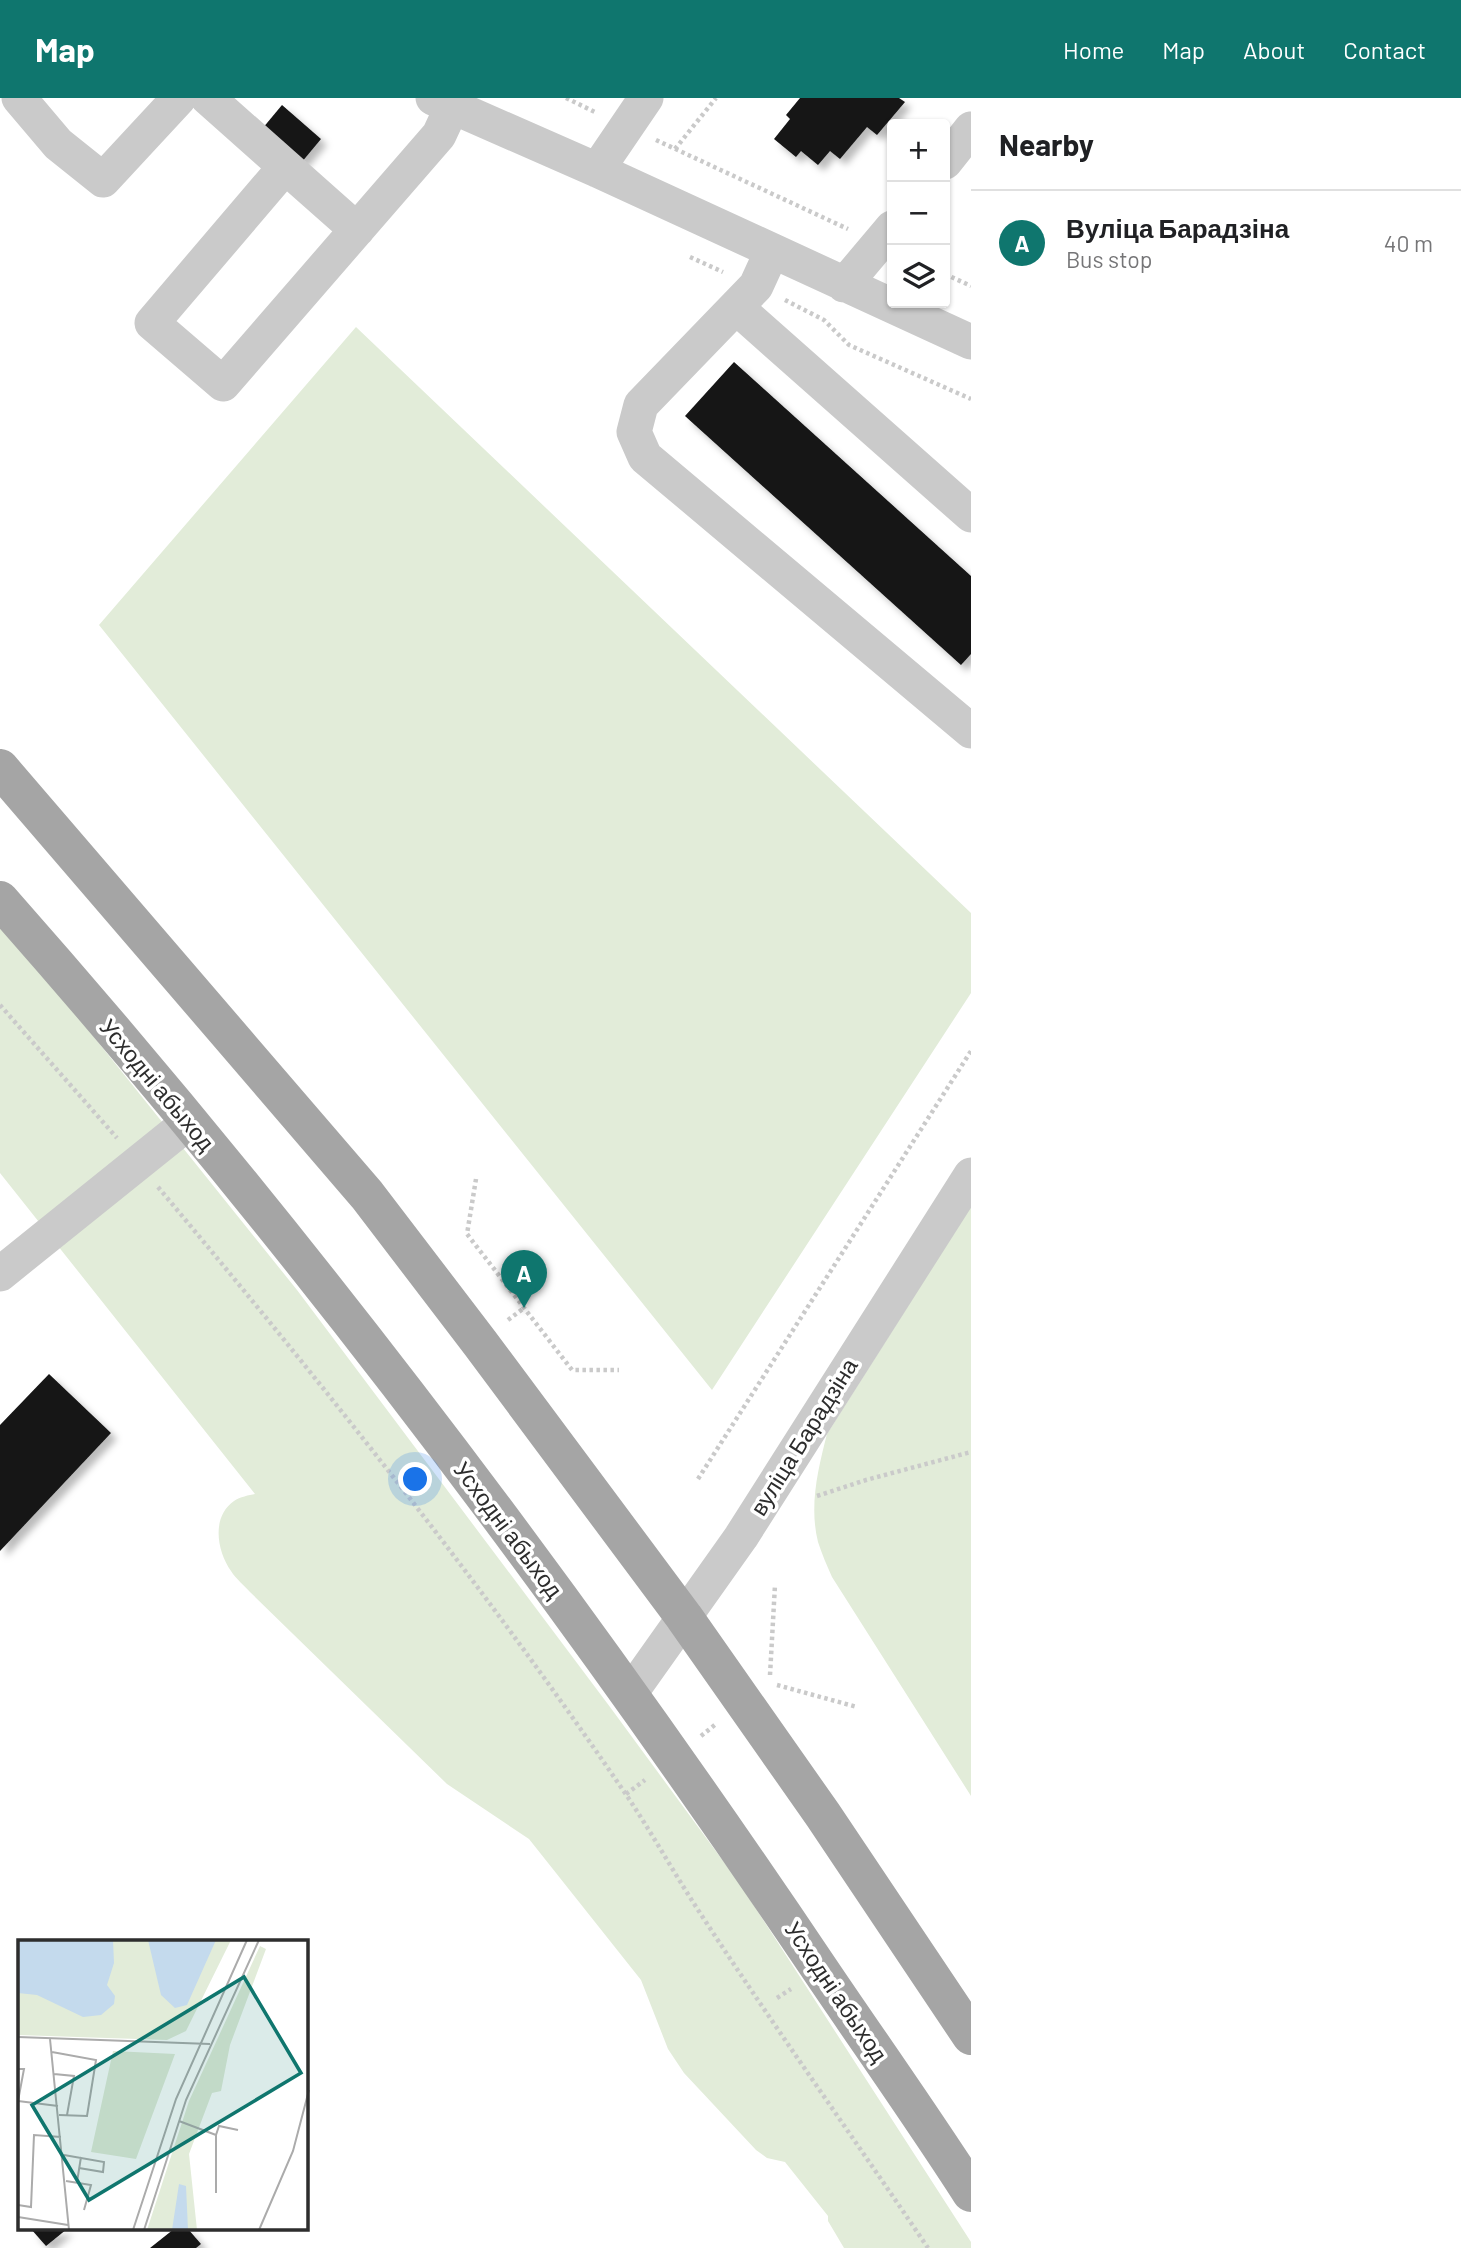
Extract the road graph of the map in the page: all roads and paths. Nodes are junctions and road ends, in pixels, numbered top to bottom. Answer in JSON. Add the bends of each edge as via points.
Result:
{"nodes":[{"id":1,"x":19,"y":98,"type":"edge"},
{"id":2,"x":179,"y":98,"type":"edge"},
{"id":3,"x":208,"y":98,"type":"edge"},
{"id":4,"x":566,"y":98,"type":"edge"},
{"id":5,"x":646,"y":98,"type":"edge"},
{"id":6,"x":716,"y":98,"type":"edge"},
{"id":7,"x":442,"y":102,"type":"edge"},
{"id":8,"x":625,"y":126,"type":"junction"},
{"id":9,"x":971,"y":129,"type":"edge"},
{"id":10,"x":675,"y":149,"type":"junction"},
{"id":11,"x":950,"y":156,"type":"edge"},
{"id":12,"x":285,"y":167,"type":"junction"},
{"id":13,"x":597,"y":170,"type":"junction"},
{"id":14,"x":357,"y":230,"type":"junction"},
{"id":15,"x":886,"y":236,"type":"edge"},
{"id":16,"x":772,"y":251,"type":"junction"},
{"id":17,"x":690,"y":257,"type":"dead end"},
{"id":18,"x":950,"y":276,"type":"edge"},
{"id":19,"x":844,"y":285,"type":"junction"},
{"id":20,"x":971,"y":286,"type":"edge"},
{"id":21,"x":746,"y":297,"type":"junction"},
{"id":22,"x":971,"y":342,"type":"edge"},
{"id":23,"x":971,"y":399,"type":"edge"},
{"id":24,"x":971,"y":515,"type":"edge"},
{"id":25,"x":971,"y":731,"type":"edge"},
{"id":26,"x":0,"y":768,"type":"edge"},
{"id":27,"x":0,"y":900,"type":"edge"},
{"id":28,"x":0,"y":1005,"type":"edge"},
{"id":29,"x":971,"y":1051,"type":"edge"},
{"id":30,"x":189,"y":1122,"type":"junction"},
{"id":31,"x":138,"y":1163,"type":"junction"},
{"id":32,"x":971,"y":1175,"type":"edge"},
{"id":33,"x":476,"y":1179,"type":"dead end"},
{"id":34,"x":0,"y":1274,"type":"edge"},
{"id":35,"x":619,"y":1370,"type":"dead end"},
{"id":36,"x":971,"y":1452,"type":"edge"},
{"id":37,"x":698,"y":1479,"type":"dead end"},
{"id":38,"x":817,"y":1496,"type":"dead end"},
{"id":39,"x":775,"y":1585,"type":"dead end"},
{"id":40,"x":684,"y":1617,"type":"junction"},
{"id":41,"x":629,"y":1695,"type":"junction"},
{"id":42,"x":857,"y":1707,"type":"dead end"},
{"id":43,"x":720,"y":1721,"type":"dead end"},
{"id":44,"x":698,"y":1739,"type":"dead end"},
{"id":45,"x":651,"y":1775,"type":"dead end"},
{"id":46,"x":626,"y":1794,"type":"junction"},
{"id":47,"x":971,"y":2036,"type":"edge"},
{"id":48,"x":971,"y":2193,"type":"edge"},
{"id":49,"x":928,"y":2248,"type":"edge"}],
"edges":[{"from":1,"to":2,"type":"street","via":[[58,144],[103,180]]},
{"from":3,"to":12,"type":"street"},
{"from":4,"to":8,"type":"path"},
{"from":5,"to":8,"type":"street"},
{"from":6,"to":10,"type":"path"},
{"from":7,"to":13,"type":"street"},
{"from":7,"to":14,"type":"street","via":[[439,135]]},
{"from":8,"to":10,"type":"path"},
{"from":8,"to":13,"type":"street"},
{"from":9,"to":11,"type":"street"},
{"from":10,"to":15,"type":"path"},
{"from":12,"to":14,"type":"street"},
{"from":12,"to":14,"type":"street","via":[[152,323],[223,384]]},
{"from":13,"to":16,"type":"street"},
{"from":15,"to":19,"type":"street"},
{"from":16,"to":19,"type":"street"},
{"from":16,"to":21,"type":"street"},
{"from":17,"to":21,"type":"path"},
{"from":18,"to":20,"type":"path"},
{"from":19,"to":22,"type":"street"},
{"from":21,"to":23,"type":"path","via":[[824,320],[849,345]]},
{"from":21,"to":24,"type":"street"},
{"from":21,"to":25,"type":"street","via":[[641,405],[634,432],[645,457]]},
{"from":26,"to":40,"type":"main road","via":[[367,1195]]},
{"from":27,"to":30,"type":"main road","name":"Усходні абыход"},
{"from":28,"to":31,"type":"path"},
{"from":29,"to":37,"type":"path"},
{"from":30,"to":31,"type":"street"},
{"from":30,"to":41,"type":"main road","name":"Усходні абыход","via":[[311,1269]]},
{"from":31,"to":34,"type":"street"},
{"from":31,"to":46,"type":"path","via":[[387,1467]]},
{"from":32,"to":40,"type":"street","name":"вуліца Барадзіна","via":[[741,1537]]},
{"from":33,"to":35,"type":"path","via":[[467,1234],[572,1370]]},
{"from":36,"to":38,"type":"path"},
{"from":39,"to":42,"type":"path","via":[[770,1683]]},
{"from":40,"to":41,"type":"street","name":"вуліца Барадзіна"},
{"from":40,"to":47,"type":"main road"},
{"from":41,"to":48,"type":"main road","name":"Усходні абыход","via":[[746,1857]]},
{"from":43,"to":44,"type":"path"},
{"from":45,"to":46,"type":"path"},
{"from":46,"to":49,"type":"path","via":[[701,1915]]}]}
